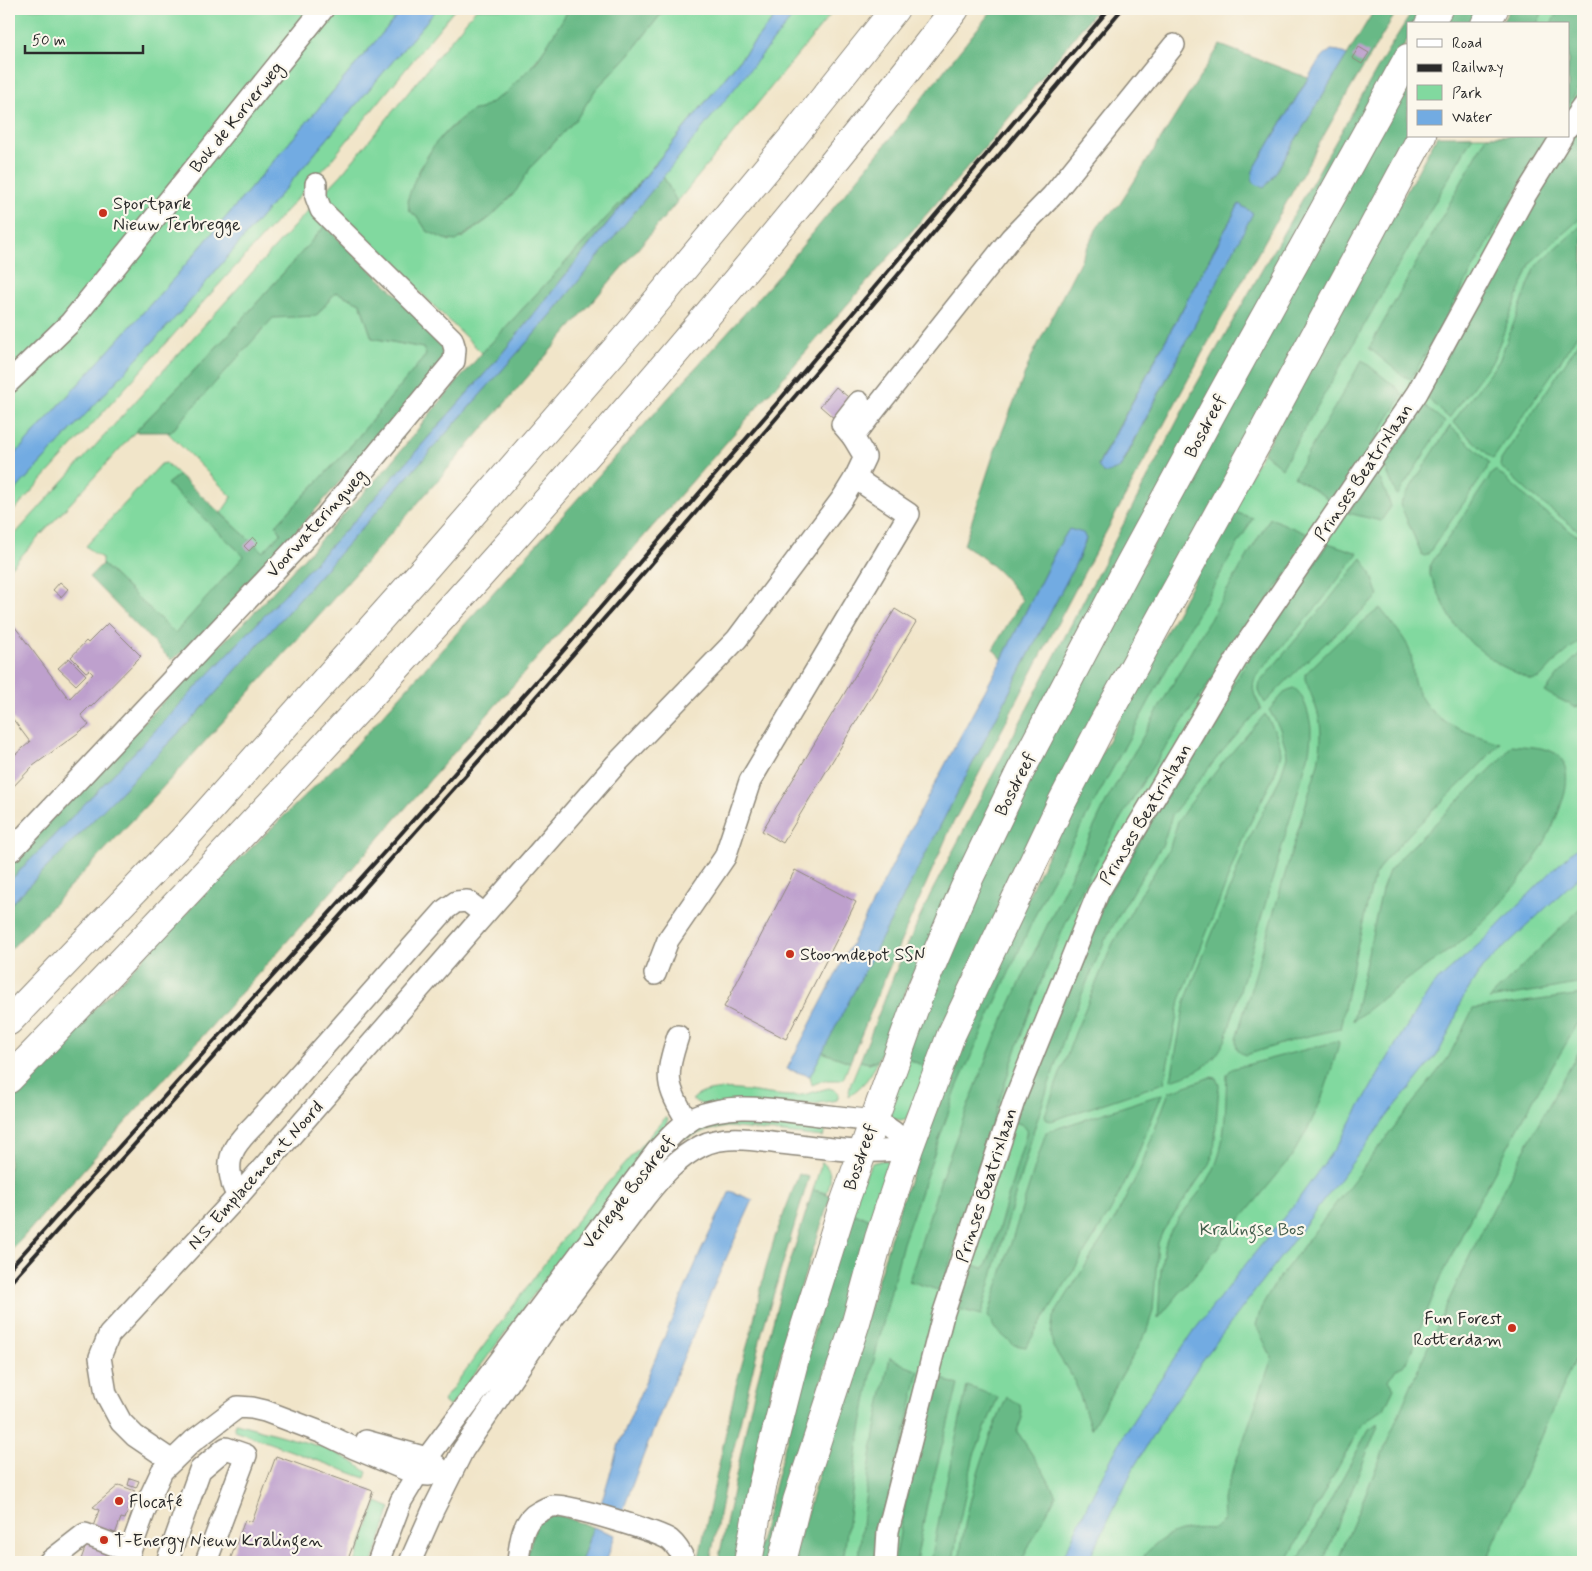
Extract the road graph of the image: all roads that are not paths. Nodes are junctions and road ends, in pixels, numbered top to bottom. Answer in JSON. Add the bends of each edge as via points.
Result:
{"nodes":[{"id":1,"x":323,"y":9,"type":"edge"},
{"id":2,"x":895,"y":9,"type":"edge"},
{"id":3,"x":955,"y":9,"type":"edge"},
{"id":4,"x":1438,"y":9,"type":"edge"},
{"id":5,"x":1494,"y":9,"type":"edge"},
{"id":6,"x":1430,"y":22,"type":"edge"},
{"id":7,"x":1486,"y":22,"type":"edge"},
{"id":8,"x":1174,"y":45,"type":"dead end"},
{"id":9,"x":1407,"y":60,"type":"edge"},
{"id":10,"x":1583,"y":106,"type":"edge"},
{"id":11,"x":1570,"y":124,"type":"edge"},
{"id":12,"x":1421,"y":138,"type":"edge"},
{"id":13,"x":1561,"y":138,"type":"edge"},
{"id":14,"x":316,"y":184,"type":"dead end"},
{"id":15,"x":9,"y":382,"type":"edge"},
{"id":16,"x":859,"y":402,"type":"dead end"},
{"id":17,"x":853,"y":437,"type":"junction"},
{"id":18,"x":855,"y":478,"type":"junction"},
{"id":19,"x":12,"y":850,"type":"dead end"},
{"id":20,"x":484,"y":914,"type":"junction"},
{"id":21,"x":655,"y":974,"type":"dead end"},
{"id":22,"x":9,"y":1021,"type":"edge"},
{"id":23,"x":678,"y":1036,"type":"dead end"},
{"id":24,"x":9,"y":1079,"type":"edge"},
{"id":25,"x":872,"y":1121,"type":"junction"},
{"id":26,"x":688,"y":1122,"type":"junction"},
{"id":27,"x":909,"y":1148,"type":"junction"},
{"id":28,"x":862,"y":1150,"type":"junction"},
{"id":29,"x":240,"y":1195,"type":"junction"},
{"id":30,"x":172,"y":1461,"type":"junction"},
{"id":31,"x":422,"y":1466,"type":"junction"},
{"id":32,"x":449,"y":1476,"type":"junction"},
{"id":33,"x":128,"y":1556,"type":"edge"},
{"id":34,"x":49,"y":1562,"type":"edge"},
{"id":35,"x":167,"y":1562,"type":"edge"},
{"id":36,"x":206,"y":1562,"type":"edge"},
{"id":37,"x":378,"y":1562,"type":"edge"},
{"id":38,"x":410,"y":1562,"type":"edge"},
{"id":39,"x":518,"y":1562,"type":"edge"},
{"id":40,"x":685,"y":1562,"type":"edge"},
{"id":41,"x":748,"y":1562,"type":"edge"},
{"id":42,"x":782,"y":1562,"type":"edge"},
{"id":43,"x":886,"y":1562,"type":"edge"}],
"edges":[{"from":1,"to":15,"type":"street","name":"Bok de Korverweg","via":[[70,323]]},
{"from":2,"to":22,"type":"highway","via":[[635,328],[446,544],[181,842]]},
{"from":3,"to":24,"type":"highway","via":[[779,229],[464,595],[174,908]]},
{"from":4,"to":6,"type":"highway"},
{"from":5,"to":7,"type":"highway"},
{"from":8,"to":17,"type":"street","via":[[1052,196],[1011,238]]},
{"from":9,"to":25,"type":"highway","name":"Bosdreef","via":[[1216,405],[1020,772],[964,889],[921,990]]},
{"from":10,"to":11,"type":"street"},
{"from":12,"to":27,"type":"highway","via":[[1061,804],[951,1035]]},
{"from":13,"to":43,"type":"street","name":"Prinses Beatrixlaan","via":[[1526,194],[1417,393],[1242,650],[1098,893],[1014,1101],[943,1315],[888,1531]]},
{"from":14,"to":19,"type":"street","name":"Voorwateringweg","via":[[321,210],[452,339],[454,361],[326,516]]},
{"from":16,"to":17,"type":"street","via":[[842,424]]},
{"from":17,"to":18,"type":"street","name":"N.S. Emplacement Noord","via":[[865,457]]},
{"from":18,"to":20,"type":"street","name":"N.S. Emplacement Noord","via":[[737,639],[616,764]]},
{"from":18,"to":21,"type":"street","via":[[909,514],[750,781],[725,856],[668,940]]},
{"from":20,"to":29,"type":"street","name":"N.S. Emplacement Noord"},
{"from":20,"to":29,"type":"street","via":[[467,901],[456,902],[446,909],[238,1141],[229,1169],[234,1189]]},
{"from":23,"to":26,"type":"street","via":[[670,1061],[669,1083]]},
{"from":25,"to":26,"type":"street","name":"Verlegde Bosdreef","via":[[743,1108],[707,1113]]},
{"from":25,"to":27,"type":"street","name":"Verlegde Bosdreef","via":[[885,1124]]},
{"from":25,"to":28,"type":"highway","name":"Bosdreef"},
{"from":26,"to":31,"type":"street","name":"Verlegde Bosdreef","via":[[657,1151]]},
{"from":27,"to":28,"type":"street","name":"Verlegde Bosdreef","via":[[890,1152]]},
{"from":27,"to":42,"type":"highway","via":[[797,1501]]},
{"from":28,"to":32,"type":"street","name":"Verlegde Bosdreef","via":[[728,1139],[702,1145],[681,1158],[660,1178],[548,1325],[463,1450]]},
{"from":28,"to":41,"type":"highway","name":"Bosdreef","via":[[794,1358],[762,1488]]},
{"from":29,"to":30,"type":"street","name":"N.S. Emplacement Noord","via":[[109,1335],[100,1357],[106,1394],[121,1422],[135,1436]]},
{"from":30,"to":31,"type":"street","via":[[238,1407],[264,1411],[354,1448]]},
{"from":30,"to":33,"type":"street","via":[[162,1471],[148,1499]]},
{"from":31,"to":32,"type":"street"},
{"from":31,"to":37,"type":"street","name":"Verlegde Bosdreef","via":[[401,1501]]},
{"from":32,"to":38,"type":"street","name":"Verlegde Bosdreef"},
{"from":33,"to":34,"type":"street","via":[[85,1534]]},
{"from":35,"to":36,"type":"street","via":[[200,1470],[226,1448],[246,1455]]},
{"from":39,"to":40,"type":"street","via":[[527,1524],[537,1512],[553,1506],[578,1508],[670,1540]]}]}
